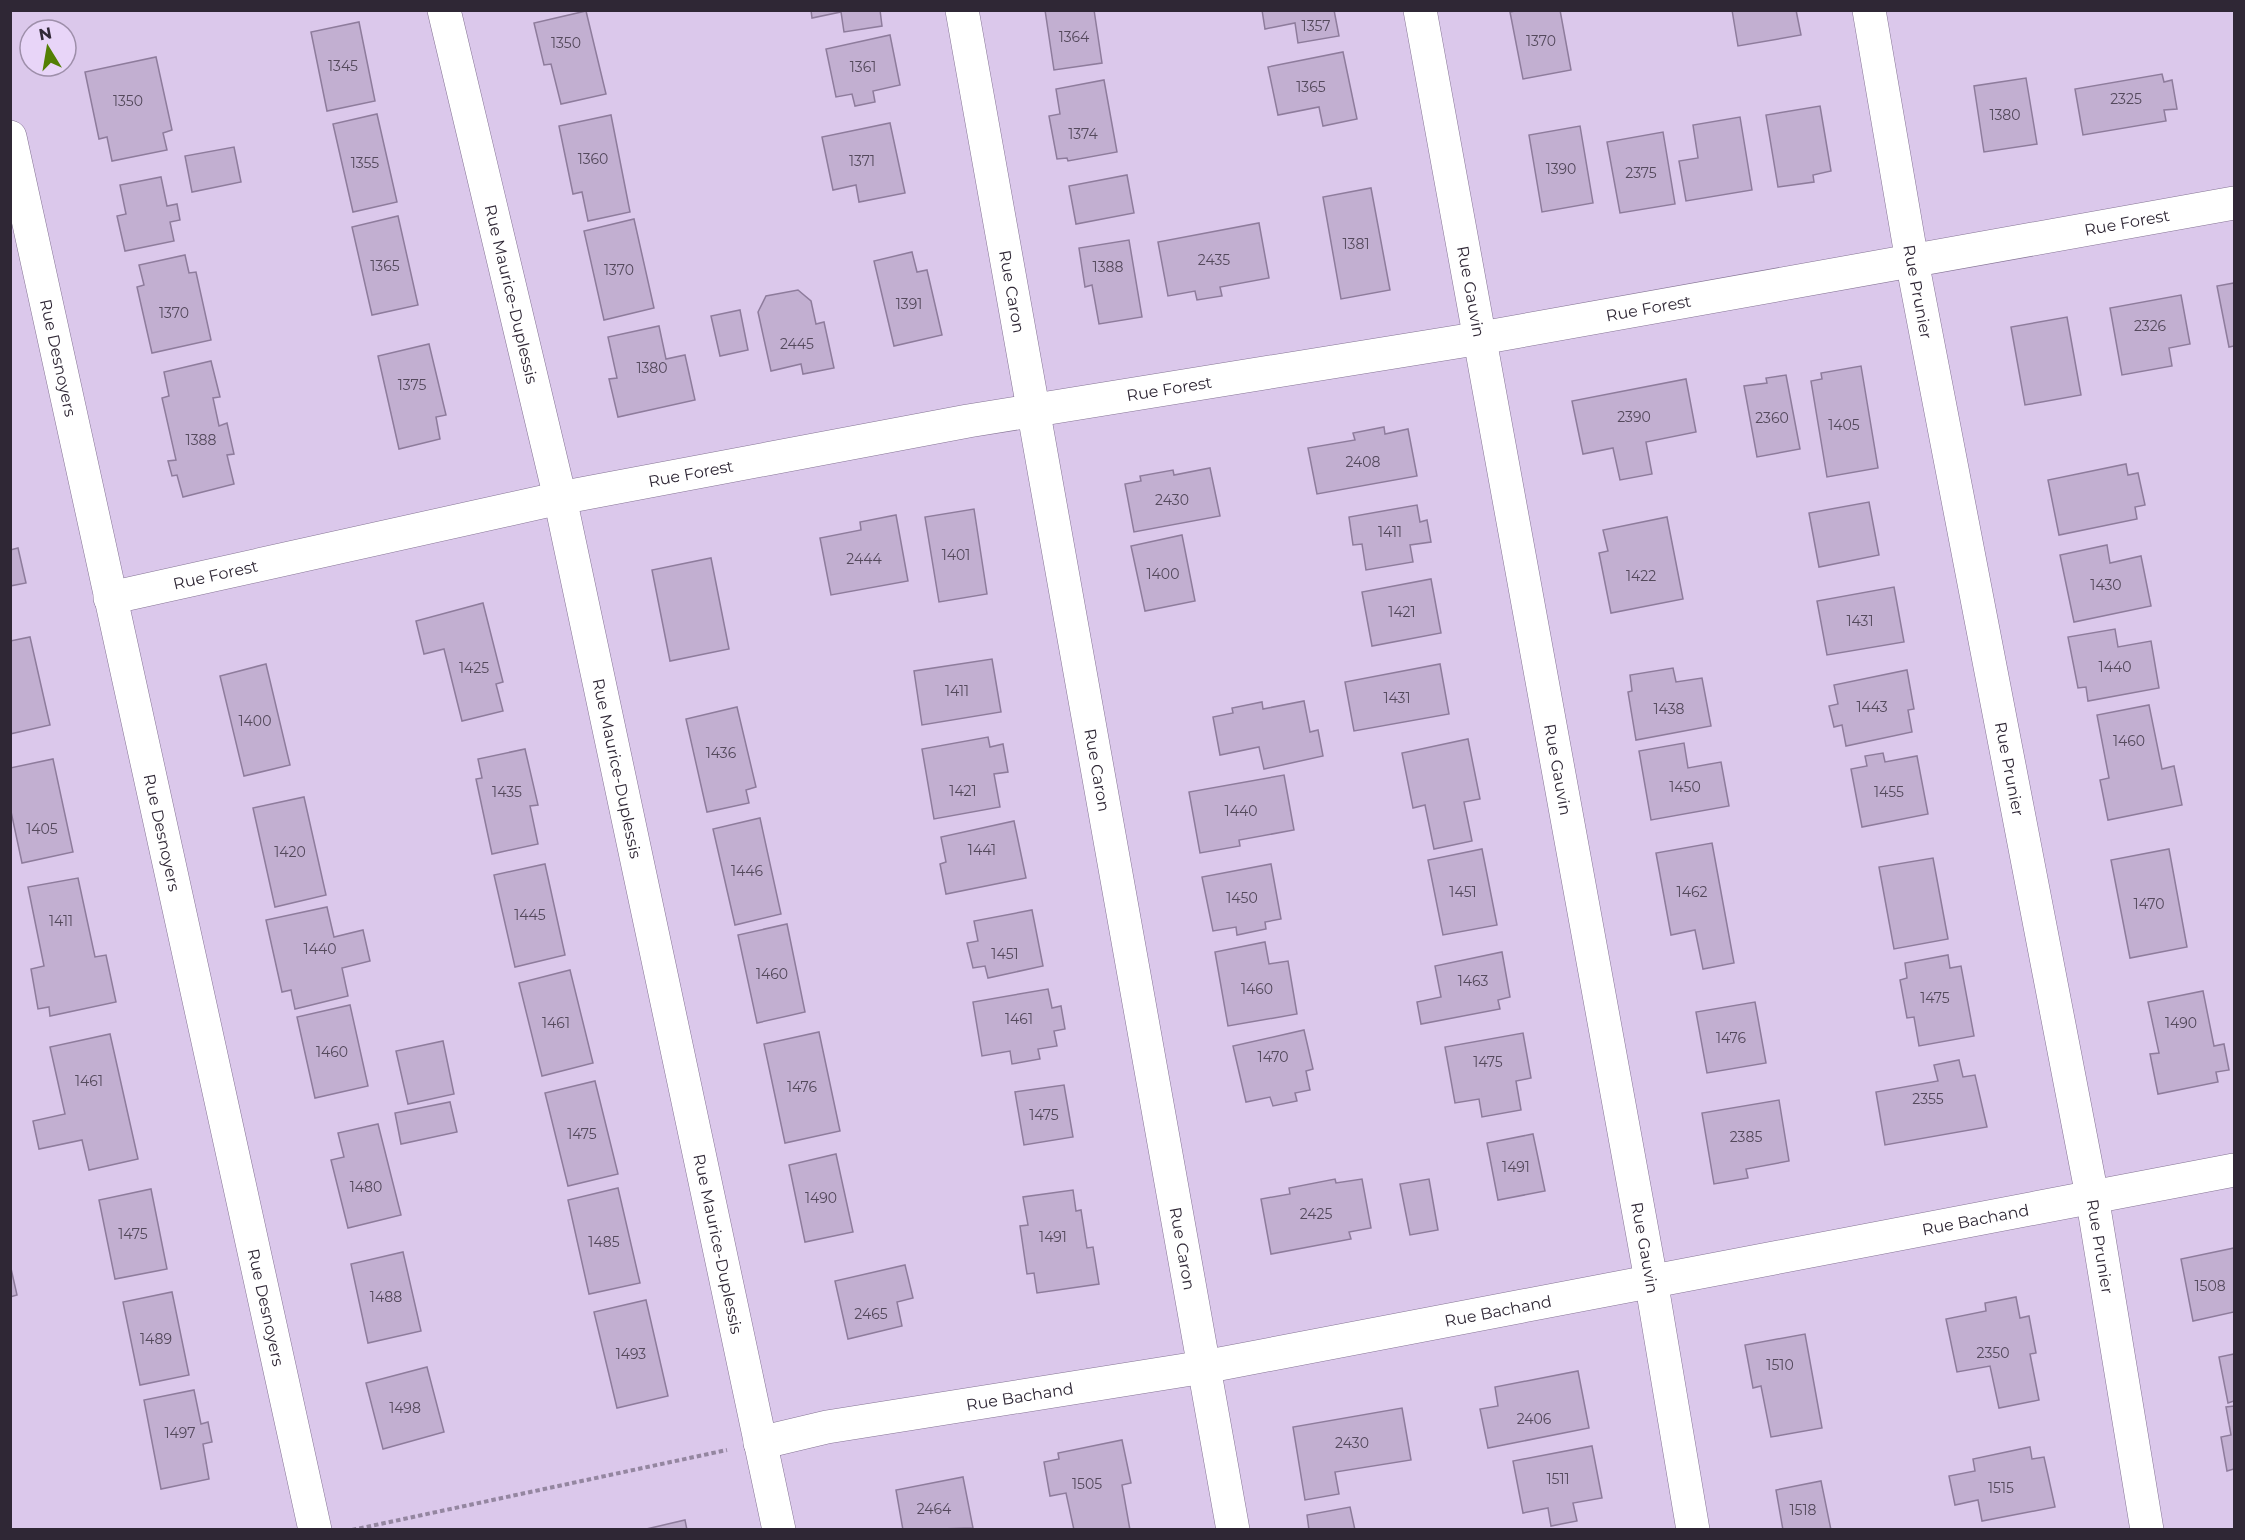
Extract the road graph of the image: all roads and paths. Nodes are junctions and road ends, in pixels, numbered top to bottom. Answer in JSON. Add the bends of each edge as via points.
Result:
{"nodes":[{"id":1,"x":444,"y":10,"type":"edge"},
{"id":2,"x":962,"y":10,"type":"edge"},
{"id":3,"x":1420,"y":10,"type":"edge"},
{"id":4,"x":1869,"y":10,"type":"edge"},
{"id":5,"x":10,"y":137,"type":"edge"},
{"id":6,"x":2235,"y":203,"type":"edge"},
{"id":7,"x":1912,"y":261,"type":"junction"},
{"id":8,"x":1481,"y":338,"type":"junction"},
{"id":9,"x":1033,"y":409,"type":"junction"},
{"id":10,"x":560,"y":498,"type":"junction"},
{"id":11,"x":110,"y":598,"type":"junction"},
{"id":12,"x":2235,"y":1170,"type":"edge"},
{"id":13,"x":2092,"y":1196,"type":"junction"},
{"id":14,"x":1651,"y":1280,"type":"junction"},
{"id":15,"x":1204,"y":1367,"type":"junction"},
{"id":16,"x":760,"y":1443,"type":"junction"},
{"id":17,"x":315,"y":1530,"type":"edge"},
{"id":18,"x":352,"y":1530,"type":"edge"},
{"id":19,"x":779,"y":1530,"type":"edge"},
{"id":20,"x":1233,"y":1530,"type":"edge"},
{"id":21,"x":1694,"y":1530,"type":"edge"},
{"id":22,"x":2147,"y":1530,"type":"edge"}],
"edges":[{"from":1,"to":10,"type":"street","name":"Rue Maurice-Duplessis"},
{"from":2,"to":9,"type":"street","name":"Rue Caron"},
{"from":3,"to":8,"type":"street","name":"Rue Gauvin"},
{"from":4,"to":7,"type":"street","name":"Rue Prunier"},
{"from":5,"to":11,"type":"street","name":"Rue Desnoyers"},
{"from":6,"to":7,"type":"street","name":"Rue Forest"},
{"from":7,"to":8,"type":"street","name":"Rue Forest"},
{"from":7,"to":13,"type":"street","name":"Rue Prunier"},
{"from":8,"to":9,"type":"street","name":"Rue Forest"},
{"from":8,"to":14,"type":"street","name":"Rue Gauvin"},
{"from":9,"to":10,"type":"street","name":"Rue Forest"},
{"from":9,"to":15,"type":"street","name":"Rue Caron"},
{"from":10,"to":11,"type":"street","name":"Rue Forest"},
{"from":10,"to":16,"type":"street","name":"Rue Maurice-Duplessis"},
{"from":11,"to":17,"type":"street","name":"Rue Desnoyers"},
{"from":12,"to":13,"type":"street","name":"Rue Bachand"},
{"from":13,"to":14,"type":"street","name":"Rue Bachand"},
{"from":13,"to":22,"type":"street","name":"Rue Prunier"},
{"from":14,"to":15,"type":"street","name":"Rue Bachand"},
{"from":14,"to":21,"type":"street","name":"Rue Gauvin"},
{"from":15,"to":16,"type":"street","name":"Rue Bachand","via":[[827,1426]]},
{"from":15,"to":20,"type":"street","name":"Rue Caron"},
{"from":16,"to":18,"type":"path"},
{"from":16,"to":19,"type":"street","name":"Rue Maurice-Duplessis"}]}
